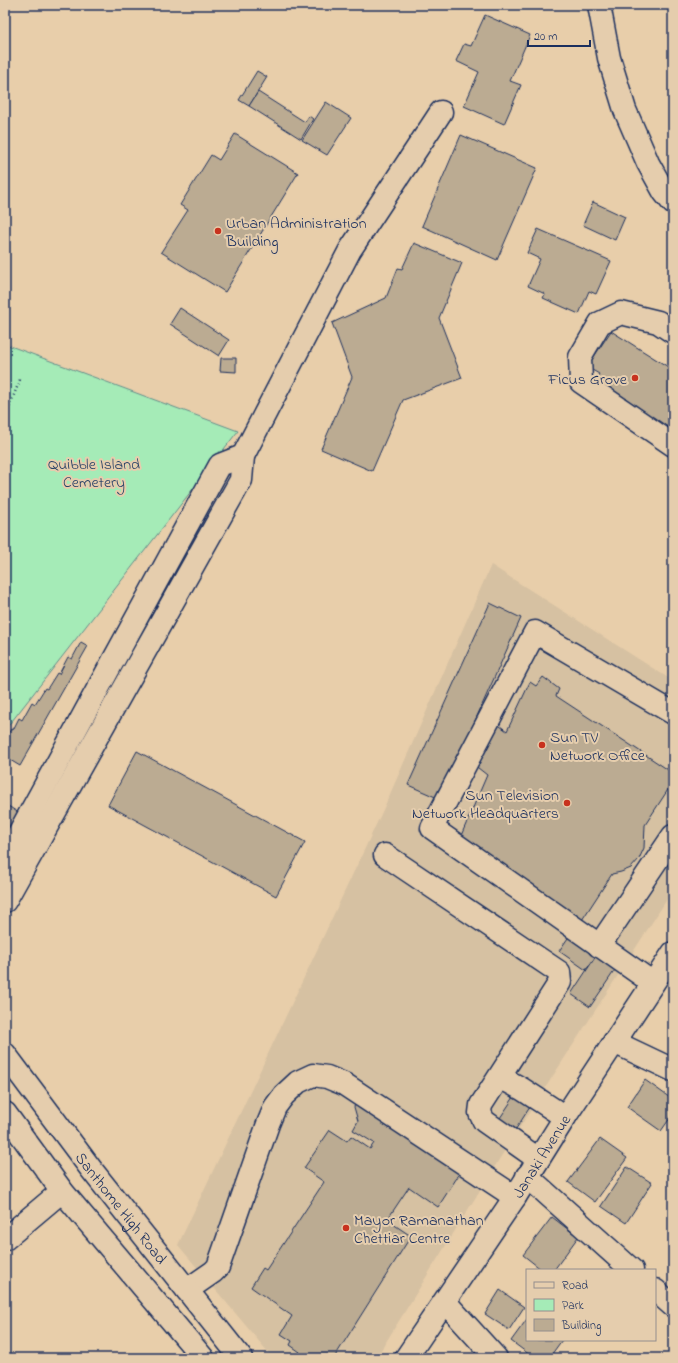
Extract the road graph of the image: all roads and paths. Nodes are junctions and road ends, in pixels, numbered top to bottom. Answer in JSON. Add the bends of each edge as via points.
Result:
{"nodes":[{"id":1,"x":599,"y":5,"type":"edge"},
{"id":2,"x":441,"y":112,"type":"dead end"},
{"id":3,"x":673,"y":202,"type":"edge"},
{"id":4,"x":673,"y":332,"type":"edge"},
{"id":5,"x":21,"y":377,"type":"dead end"},
{"id":6,"x":5,"y":418,"type":"edge"},
{"id":7,"x":673,"y":445,"type":"edge"},
{"id":8,"x":242,"y":456,"type":"junction"},
{"id":9,"x":673,"y":713,"type":"edge"},
{"id":10,"x":673,"y":836,"type":"edge"},
{"id":11,"x":385,"y":855,"type":"dead end"},
{"id":12,"x":5,"y":859,"type":"edge"},
{"id":13,"x":5,"y":901,"type":"edge"},
{"id":14,"x":599,"y":946,"type":"junction"},
{"id":15,"x":673,"y":953,"type":"edge"},
{"id":16,"x":653,"y":983,"type":"junction"},
{"id":17,"x":614,"y":1042,"type":"junction"},
{"id":18,"x":5,"y":1054,"type":"edge"},
{"id":19,"x":673,"y":1070,"type":"edge"},
{"id":20,"x":500,"y":1077,"type":"junction"},
{"id":21,"x":5,"y":1113,"type":"edge"},
{"id":22,"x":565,"y":1116,"type":"junction"},
{"id":23,"x":533,"y":1168,"type":"junction"},
{"id":24,"x":62,"y":1191,"type":"junction"},
{"id":25,"x":515,"y":1197,"type":"junction"},
{"id":26,"x":5,"y":1239,"type":"edge"},
{"id":27,"x":631,"y":1269,"type":"edge"},
{"id":28,"x":187,"y":1290,"type":"junction"},
{"id":29,"x":656,"y":1291,"type":"edge"},
{"id":30,"x":445,"y":1302,"type":"junction"},
{"id":31,"x":673,"y":1306,"type":"edge"},
{"id":32,"x":203,"y":1358,"type":"edge"},
{"id":33,"x":241,"y":1358,"type":"edge"},
{"id":34,"x":406,"y":1358,"type":"edge"},
{"id":35,"x":496,"y":1358,"type":"edge"}],
"edges":[{"from":1,"to":3,"type":"street","via":[[609,58],[625,110],[648,163],[664,192]]},
{"from":2,"to":8,"type":"street","via":[[350,250]]},
{"from":4,"to":7,"type":"street","via":[[658,322],[621,313],[600,323],[580,357],[581,382]]},
{"from":5,"to":6,"type":"path"},
{"from":8,"to":12,"type":"street","via":[[220,464]]},
{"from":8,"to":13,"type":"street","via":[[241,480]]},
{"from":9,"to":14,"type":"street","via":[[535,632],[432,828]]},
{"from":10,"to":14,"type":"street"},
{"from":11,"to":20,"type":"street","via":[[559,972],[560,982]]},
{"from":14,"to":16,"type":"street"},
{"from":15,"to":16,"type":"street","name":"Janaki Avenue"},
{"from":16,"to":17,"type":"street","name":"Janaki Avenue"},
{"from":17,"to":19,"type":"street"},
{"from":17,"to":22,"type":"street","name":"Janaki Avenue"},
{"from":18,"to":28,"type":"street","name":"Santhome High Road","via":[[91,1169]]},
{"from":20,"to":22,"type":"street"},
{"from":20,"to":23,"type":"street","via":[[480,1105],[480,1113],[484,1121]]},
{"from":21,"to":24,"type":"street","name":"Santhome High Road"},
{"from":22,"to":23,"type":"street","name":"Janaki Avenue"},
{"from":23,"to":25,"type":"street","name":"Janaki Avenue"},
{"from":23,"to":27,"type":"street"},
{"from":24,"to":26,"type":"street"},
{"from":24,"to":32,"type":"street","name":"Santhome High Road"},
{"from":25,"to":28,"type":"street","via":[[344,1084],[313,1075],[298,1082],[276,1107],[260,1144],[218,1267]]},
{"from":25,"to":30,"type":"street","name":"Janaki Avenue"},
{"from":28,"to":33,"type":"street","name":"Santhome High Road"},
{"from":29,"to":31,"type":"street"},
{"from":30,"to":34,"type":"street","name":"Janaki Avenue"},
{"from":30,"to":35,"type":"street"}]}
